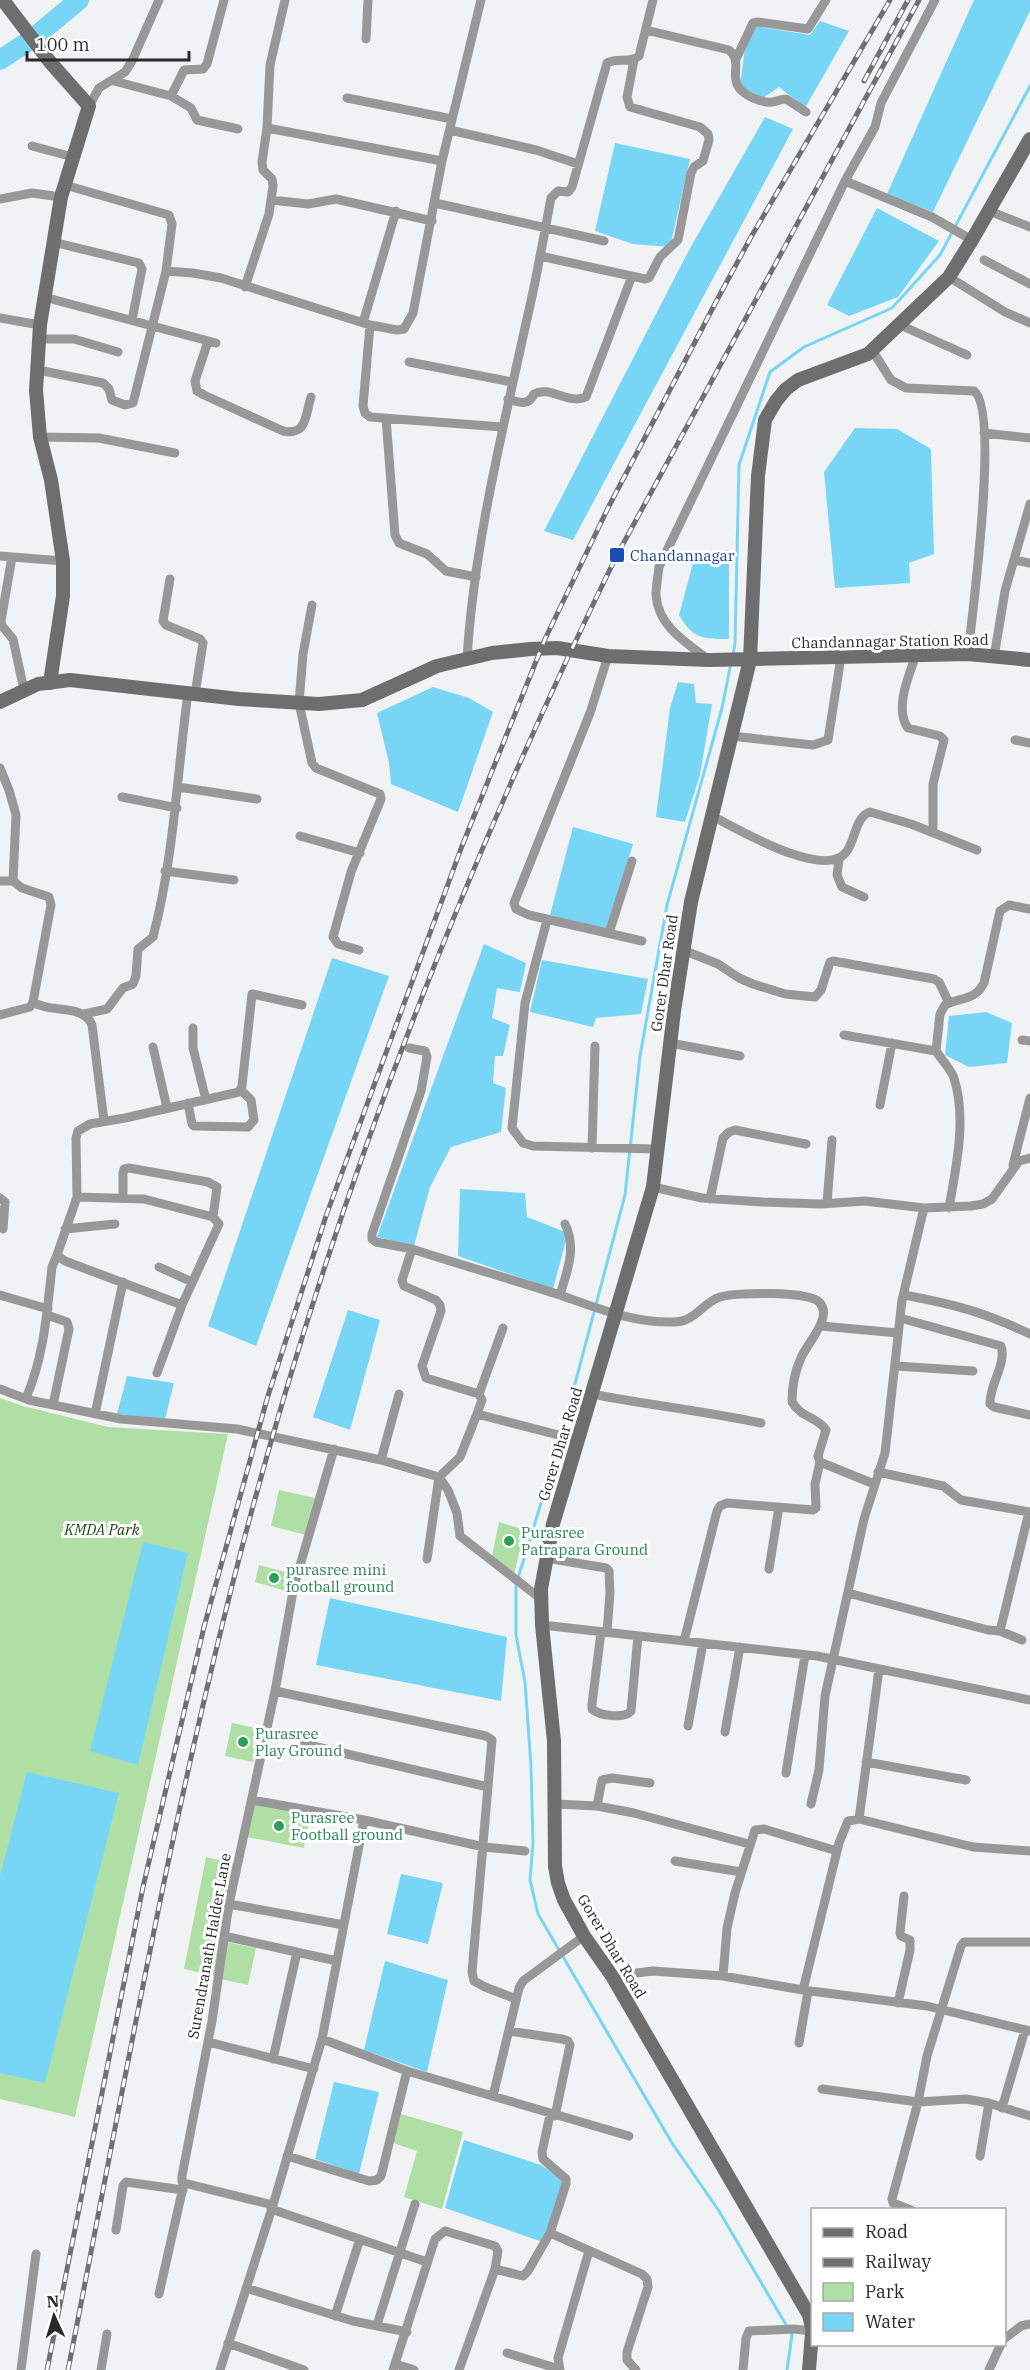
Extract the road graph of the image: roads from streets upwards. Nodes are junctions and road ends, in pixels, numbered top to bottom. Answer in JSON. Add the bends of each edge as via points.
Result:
{"nodes":[{"id":1,"x":3,"y":0,"type":"edge"},
{"id":2,"x":159,"y":0,"type":"edge"},
{"id":3,"x":224,"y":0,"type":"edge"},
{"id":4,"x":285,"y":0,"type":"edge"},
{"id":5,"x":368,"y":0,"type":"edge"},
{"id":6,"x":481,"y":0,"type":"edge"},
{"id":7,"x":653,"y":0,"type":"edge"},
{"id":8,"x":826,"y":0,"type":"edge"},
{"id":9,"x":935,"y":0,"type":"edge"},
{"id":10,"x":646,"y":30,"type":"junction"},
{"id":11,"x":366,"y":39,"type":"dead end"},
{"id":12,"x":736,"y":59,"type":"junction"},
{"id":13,"x":634,"y":60,"type":"junction"},
{"id":14,"x":114,"y":81,"type":"junction"},
{"id":15,"x":171,"y":96,"type":"junction"},
{"id":16,"x":347,"y":98,"type":"dead end"},
{"id":17,"x":88,"y":106,"type":"junction"},
{"id":18,"x":806,"y":112,"type":"dead end"},
{"id":19,"x":452,"y":119,"type":"junction"},
{"id":20,"x":267,"y":128,"type":"junction"},
{"id":21,"x":238,"y":129,"type":"dead end"},
{"id":22,"x":450,"y":130,"type":"junction"},
{"id":23,"x":1030,"y":139,"type":"edge"},
{"id":24,"x":32,"y":146,"type":"dead end"},
{"id":25,"x":73,"y":157,"type":"junction"},
{"id":26,"x":442,"y":161,"type":"junction"},
{"id":27,"x":578,"y":164,"type":"junction"},
{"id":28,"x":845,"y":182,"type":"junction"},
{"id":29,"x":63,"y":191,"type":"junction"},
{"id":30,"x":0,"y":199,"type":"edge"},
{"id":31,"x":271,"y":200,"type":"junction"},
{"id":32,"x":435,"y":203,"type":"junction"},
{"id":33,"x":396,"y":211,"type":"junction"},
{"id":34,"x":989,"y":211,"type":"junction"},
{"id":35,"x":432,"y":221,"type":"junction"},
{"id":36,"x":1030,"y":227,"type":"edge"},
{"id":37,"x":545,"y":228,"type":"junction"},
{"id":38,"x":972,"y":240,"type":"junction"},
{"id":39,"x":604,"y":241,"type":"dead end"},
{"id":40,"x":53,"y":242,"type":"junction"},
{"id":41,"x":540,"y":255,"type":"junction"},
{"id":42,"x":984,"y":260,"type":"dead end"},
{"id":43,"x":166,"y":271,"type":"junction"},
{"id":44,"x":632,"y":276,"type":"junction"},
{"id":45,"x":949,"y":277,"type":"junction"},
{"id":46,"x":1030,"y":284,"type":"edge"},
{"id":47,"x":245,"y":287,"type":"junction"},
{"id":48,"x":44,"y":297,"type":"junction"},
{"id":49,"x":0,"y":318,"type":"edge"},
{"id":50,"x":132,"y":320,"type":"junction"},
{"id":51,"x":1030,"y":322,"type":"edge"},
{"id":52,"x":367,"y":324,"type":"junction"},
{"id":53,"x":152,"y":325,"type":"junction"},
{"id":54,"x":900,"y":325,"type":"junction"},
{"id":55,"x":40,"y":332,"type":"junction"},
{"id":56,"x":872,"y":351,"type":"junction"},
{"id":57,"x":118,"y":352,"type":"dead end"},
{"id":58,"x":968,"y":356,"type":"dead end"},
{"id":59,"x":409,"y":362,"type":"dead end"},
{"id":60,"x":38,"y":370,"type":"junction"},
{"id":61,"x":512,"y":382,"type":"junction"},
{"id":62,"x":311,"y":398,"type":"dead end"},
{"id":63,"x":508,"y":399,"type":"junction"},
{"id":64,"x":386,"y":418,"type":"junction"},
{"id":65,"x":502,"y":427,"type":"junction"},
{"id":66,"x":984,"y":433,"type":"junction"},
{"id":67,"x":40,"y":438,"type":"junction"},
{"id":68,"x":1030,"y":438,"type":"edge"},
{"id":69,"x":176,"y":453,"type":"dead end"},
{"id":70,"x":1030,"y":504,"type":"edge"},
{"id":71,"x":0,"y":556,"type":"edge"},
{"id":72,"x":12,"y":556,"type":"junction"},
{"id":73,"x":1014,"y":560,"type":"junction"},
{"id":74,"x":63,"y":561,"type":"junction"},
{"id":75,"x":1030,"y":563,"type":"edge"},
{"id":76,"x":476,"y":577,"type":"junction"},
{"id":77,"x":170,"y":579,"type":"dead end"},
{"id":78,"x":312,"y":605,"type":"dead end"},
{"id":79,"x":968,"y":654,"type":"junction"},
{"id":80,"x":916,"y":655,"type":"junction"},
{"id":81,"x":608,"y":656,"type":"junction"},
{"id":82,"x":841,"y":657,"type":"junction"},
{"id":83,"x":994,"y":657,"type":"junction"},
{"id":84,"x":467,"y":659,"type":"junction"},
{"id":85,"x":709,"y":660,"type":"junction"},
{"id":86,"x":739,"y":660,"type":"junction"},
{"id":87,"x":1030,"y":660,"type":"edge"},
{"id":88,"x":50,"y":683,"type":"junction"},
{"id":89,"x":24,"y":690,"type":"junction"},
{"id":90,"x":192,"y":694,"type":"junction"},
{"id":91,"x":0,"y":702,"type":"edge"},
{"id":92,"x":299,"y":703,"type":"junction"},
{"id":93,"x":731,"y":736,"type":"junction"},
{"id":94,"x":1015,"y":740,"type":"dead end"},
{"id":95,"x":1030,"y":743,"type":"edge"},
{"id":96,"x":0,"y":768,"type":"edge"},
{"id":97,"x":178,"y":787,"type":"junction"},
{"id":98,"x":122,"y":796,"type":"dead end"},
{"id":99,"x":257,"y":799,"type":"dead end"},
{"id":100,"x":177,"y":808,"type":"junction"},
{"id":101,"x":712,"y":816,"type":"junction"},
{"id":102,"x":933,"y":832,"type":"junction"},
{"id":103,"x":300,"y":836,"type":"dead end"},
{"id":104,"x":977,"y":850,"type":"dead end"},
{"id":105,"x":360,"y":852,"type":"junction"},
{"id":106,"x":838,"y":859,"type":"junction"},
{"id":107,"x":632,"y":861,"type":"dead end"},
{"id":108,"x":165,"y":871,"type":"junction"},
{"id":109,"x":234,"y":880,"type":"dead end"},
{"id":110,"x":0,"y":881,"type":"edge"},
{"id":111,"x":12,"y":881,"type":"junction"},
{"id":112,"x":864,"y":897,"type":"dead end"},
{"id":113,"x":1030,"y":909,"type":"edge"},
{"id":114,"x":547,"y":920,"type":"junction"},
{"id":115,"x":609,"y":933,"type":"junction"},
{"id":116,"x":642,"y":941,"type":"dead end"},
{"id":117,"x":359,"y":950,"type":"dead end"},
{"id":118,"x":683,"y":950,"type":"junction"},
{"id":119,"x":33,"y":1002,"type":"junction"},
{"id":120,"x":949,"y":1003,"type":"junction"},
{"id":121,"x":302,"y":1005,"type":"dead end"},
{"id":122,"x":84,"y":1014,"type":"junction"},
{"id":123,"x":0,"y":1015,"type":"edge"},
{"id":124,"x":193,"y":1028,"type":"dead end"},
{"id":125,"x":844,"y":1035,"type":"dead end"},
{"id":126,"x":670,"y":1043,"type":"junction"},
{"id":127,"x":892,"y":1043,"type":"junction"},
{"id":128,"x":595,"y":1046,"type":"dead end"},
{"id":129,"x":153,"y":1047,"type":"dead end"},
{"id":130,"x":409,"y":1048,"type":"dead end"},
{"id":131,"x":936,"y":1051,"type":"junction"},
{"id":132,"x":740,"y":1056,"type":"dead end"},
{"id":133,"x":241,"y":1090,"type":"junction"},
{"id":134,"x":1030,"y":1098,"type":"edge"},
{"id":135,"x":206,"y":1100,"type":"junction"},
{"id":136,"x":188,"y":1103,"type":"junction"},
{"id":137,"x":880,"y":1105,"type":"dead end"},
{"id":138,"x":167,"y":1108,"type":"junction"},
{"id":139,"x":104,"y":1121,"type":"junction"},
{"id":140,"x":832,"y":1140,"type":"dead end"},
{"id":141,"x":806,"y":1144,"type":"dead end"},
{"id":142,"x":592,"y":1148,"type":"junction"},
{"id":143,"x":657,"y":1149,"type":"junction"},
{"id":144,"x":1030,"y":1158,"type":"edge"},
{"id":145,"x":1012,"y":1169,"type":"junction"},
{"id":146,"x":653,"y":1187,"type":"junction"},
{"id":147,"x":77,"y":1197,"type":"junction"},
{"id":148,"x":0,"y":1198,"type":"edge"},
{"id":149,"x":123,"y":1198,"type":"junction"},
{"id":150,"x":710,"y":1199,"type":"junction"},
{"id":151,"x":826,"y":1203,"type":"junction"},
{"id":152,"x":924,"y":1208,"type":"junction"},
{"id":153,"x":949,"y":1208,"type":"junction"},
{"id":154,"x":213,"y":1217,"type":"junction"},
{"id":155,"x":115,"y":1224,"type":"dead end"},
{"id":156,"x":565,"y":1224,"type":"dead end"},
{"id":157,"x":3,"y":1229,"type":"dead end"},
{"id":158,"x":65,"y":1229,"type":"junction"},
{"id":159,"x":412,"y":1250,"type":"junction"},
{"id":160,"x":57,"y":1255,"type":"junction"},
{"id":161,"x":159,"y":1267,"type":"dead end"},
{"id":162,"x":123,"y":1282,"type":"junction"},
{"id":163,"x":192,"y":1282,"type":"junction"},
{"id":164,"x":0,"y":1295,"type":"edge"},
{"id":165,"x":560,"y":1295,"type":"junction"},
{"id":166,"x":904,"y":1295,"type":"junction"},
{"id":167,"x":182,"y":1305,"type":"junction"},
{"id":168,"x":47,"y":1312,"type":"junction"},
{"id":169,"x":615,"y":1315,"type":"junction"},
{"id":170,"x":900,"y":1318,"type":"junction"},
{"id":171,"x":822,"y":1326,"type":"junction"},
{"id":172,"x":503,"y":1328,"type":"dead end"},
{"id":173,"x":898,"y":1333,"type":"junction"},
{"id":174,"x":1030,"y":1334,"type":"edge"},
{"id":175,"x":896,"y":1366,"type":"junction"},
{"id":176,"x":973,"y":1371,"type":"dead end"},
{"id":177,"x":157,"y":1373,"type":"dead end"},
{"id":178,"x":0,"y":1389,"type":"edge"},
{"id":179,"x":399,"y":1394,"type":"dead end"},
{"id":180,"x":479,"y":1394,"type":"junction"},
{"id":181,"x":592,"y":1394,"type":"junction"},
{"id":182,"x":26,"y":1398,"type":"junction"},
{"id":183,"x":53,"y":1405,"type":"junction"},
{"id":184,"x":96,"y":1414,"type":"junction"},
{"id":185,"x":477,"y":1414,"type":"junction"},
{"id":186,"x":1030,"y":1415,"type":"edge"},
{"id":187,"x":761,"y":1423,"type":"dead end"},
{"id":188,"x":572,"y":1439,"type":"junction"},
{"id":189,"x":334,"y":1449,"type":"junction"},
{"id":190,"x":381,"y":1460,"type":"junction"},
{"id":191,"x":820,"y":1462,"type":"junction"},
{"id":192,"x":878,"y":1472,"type":"junction"},
{"id":193,"x":438,"y":1477,"type":"junction"},
{"id":194,"x":874,"y":1484,"type":"junction"},
{"id":195,"x":779,"y":1507,"type":"junction"},
{"id":196,"x":1029,"y":1512,"type":"edge"},
{"id":197,"x":427,"y":1558,"type":"dead end"},
{"id":198,"x":546,"y":1558,"type":"junction"},
{"id":199,"x":769,"y":1569,"type":"dead end"},
{"id":200,"x":848,"y":1593,"type":"junction"},
{"id":201,"x":541,"y":1599,"type":"junction"},
{"id":202,"x":542,"y":1625,"type":"junction"},
{"id":203,"x":1000,"y":1631,"type":"junction"},
{"id":204,"x":604,"y":1632,"type":"junction"},
{"id":205,"x":638,"y":1636,"type":"junction"},
{"id":206,"x":1022,"y":1640,"type":"dead end"},
{"id":207,"x":684,"y":1641,"type":"junction"},
{"id":208,"x":703,"y":1643,"type":"junction"},
{"id":209,"x":740,"y":1647,"type":"junction"},
{"id":210,"x":805,"y":1654,"type":"junction"},
{"id":211,"x":833,"y":1659,"type":"junction"},
{"id":212,"x":879,"y":1669,"type":"junction"},
{"id":213,"x":275,"y":1691,"type":"junction"},
{"id":214,"x":1030,"y":1700,"type":"edge"},
{"id":215,"x":688,"y":1726,"type":"dead end"},
{"id":216,"x":725,"y":1732,"type":"dead end"},
{"id":217,"x":300,"y":1743,"type":"dead end"},
{"id":218,"x":866,"y":1762,"type":"junction"},
{"id":219,"x":786,"y":1773,"type":"dead end"},
{"id":220,"x":966,"y":1780,"type":"dead end"},
{"id":221,"x":650,"y":1783,"type":"dead end"},
{"id":222,"x":488,"y":1787,"type":"junction"},
{"id":223,"x":252,"y":1800,"type":"junction"},
{"id":224,"x":810,"y":1803,"type":"dead end"},
{"id":225,"x":556,"y":1804,"type":"junction"},
{"id":226,"x":597,"y":1806,"type":"junction"},
{"id":227,"x":859,"y":1819,"type":"junction"},
{"id":228,"x":364,"y":1820,"type":"junction"},
{"id":229,"x":749,"y":1844,"type":"junction"},
{"id":230,"x":484,"y":1847,"type":"junction"},
{"id":231,"x":525,"y":1851,"type":"dead end"},
{"id":232,"x":837,"y":1851,"type":"junction"},
{"id":233,"x":1030,"y":1851,"type":"edge"},
{"id":234,"x":675,"y":1861,"type":"dead end"},
{"id":235,"x":741,"y":1872,"type":"junction"},
{"id":236,"x":904,"y":1896,"type":"dead end"},
{"id":237,"x":229,"y":1904,"type":"junction"},
{"id":238,"x":344,"y":1925,"type":"junction"},
{"id":239,"x":224,"y":1936,"type":"junction"},
{"id":240,"x":584,"y":1936,"type":"junction"},
{"id":241,"x":1030,"y":1942,"type":"edge"},
{"id":242,"x":297,"y":1952,"type":"junction"},
{"id":243,"x":337,"y":1961,"type":"junction"},
{"id":244,"x":612,"y":1976,"type":"junction"},
{"id":245,"x":723,"y":1976,"type":"junction"},
{"id":246,"x":805,"y":1990,"type":"junction"},
{"id":247,"x":516,"y":1999,"type":"junction"},
{"id":248,"x":898,"y":2002,"type":"junction"},
{"id":249,"x":942,"y":2009,"type":"junction"},
{"id":250,"x":509,"y":2031,"type":"junction"},
{"id":251,"x":1027,"y":2031,"type":"edge"},
{"id":252,"x":322,"y":2039,"type":"junction"},
{"id":253,"x":208,"y":2042,"type":"junction"},
{"id":254,"x":799,"y":2043,"type":"dead end"},
{"id":255,"x":273,"y":2059,"type":"junction"},
{"id":256,"x":314,"y":2069,"type":"junction"},
{"id":257,"x":407,"y":2071,"type":"junction"},
{"id":258,"x":822,"y":2089,"type":"dead end"},
{"id":259,"x":494,"y":2096,"type":"junction"},
{"id":260,"x":918,"y":2102,"type":"junction"},
{"id":261,"x":989,"y":2103,"type":"junction"},
{"id":262,"x":1002,"y":2108,"type":"junction"},
{"id":263,"x":553,"y":2115,"type":"junction"},
{"id":264,"x":1030,"y":2116,"type":"edge"},
{"id":265,"x":629,"y":2136,"type":"dead end"},
{"id":266,"x":287,"y":2156,"type":"junction"},
{"id":267,"x":980,"y":2156,"type":"dead end"},
{"id":268,"x":183,"y":2187,"type":"junction"},
{"id":269,"x":415,"y":2204,"type":"dead end"},
{"id":270,"x":272,"y":2207,"type":"junction"},
{"id":271,"x":906,"y":2208,"type":"edge"},
{"id":272,"x":116,"y":2230,"type":"dead end"},
{"id":273,"x":550,"y":2233,"type":"junction"},
{"id":274,"x":360,"y":2239,"type":"junction"},
{"id":275,"x":589,"y":2251,"type":"junction"},
{"id":276,"x":401,"y":2253,"type":"junction"},
{"id":277,"x":36,"y":2254,"type":"dead end"},
{"id":278,"x":427,"y":2262,"type":"junction"},
{"id":279,"x":495,"y":2269,"type":"junction"},
{"id":280,"x":246,"y":2288,"type":"junction"},
{"id":281,"x":159,"y":2294,"type":"dead end"},
{"id":282,"x":334,"y":2316,"type":"junction"},
{"id":283,"x":811,"y":2323,"type":"edge"},
{"id":284,"x":1030,"y":2324,"type":"edge"},
{"id":285,"x":377,"y":2325,"type":"junction"},
{"id":286,"x":811,"y":2331,"type":"edge"},
{"id":287,"x":407,"y":2332,"type":"junction"},
{"id":288,"x":107,"y":2334,"type":"dead end"},
{"id":289,"x":1006,"y":2338,"type":"edge"},
{"id":290,"x":228,"y":2343,"type":"junction"},
{"id":291,"x":811,"y":2346,"type":"edge"},
{"id":292,"x":999,"y":2346,"type":"edge"},
{"id":293,"x":507,"y":2353,"type":"dead end"},
{"id":294,"x":395,"y":2367,"type":"edge"},
{"id":295,"x":21,"y":2370,"type":"edge"},
{"id":296,"x":101,"y":2370,"type":"edge"},
{"id":297,"x":220,"y":2370,"type":"edge"},
{"id":298,"x":304,"y":2370,"type":"edge"},
{"id":299,"x":414,"y":2370,"type":"edge"},
{"id":300,"x":459,"y":2370,"type":"edge"},
{"id":301,"x":559,"y":2370,"type":"edge"},
{"id":302,"x":636,"y":2370,"type":"edge"},
{"id":303,"x":743,"y":2370,"type":"edge"},
{"id":304,"x":808,"y":2370,"type":"edge"},
{"id":305,"x":989,"y":2370,"type":"edge"}],
"edges":[{"from":1,"to":17,"type":"street"},
{"from":2,"to":14,"type":"street","via":[[132,61]]},
{"from":3,"to":15,"type":"street","via":[[207,64],[197,71],[184,70]]},
{"from":4,"to":20,"type":"street","via":[[270,65]]},
{"from":5,"to":11,"type":"street"},
{"from":6,"to":19,"type":"street"},
{"from":7,"to":10,"type":"street"},
{"from":8,"to":12,"type":"street","via":[[808,29],[753,23]]},
{"from":9,"to":28,"type":"street"},
{"from":10,"to":12,"type":"street","via":[[722,47]]},
{"from":10,"to":13,"type":"street","via":[[639,56]]},
{"from":12,"to":18,"type":"street","via":[[735,82],[743,92],[765,102],[786,99]]},
{"from":13,"to":27,"type":"street","via":[[613,59],[607,63]]},
{"from":13,"to":44,"type":"street","via":[[627,97],[630,107],[700,127],[709,140],[703,161],[691,173],[675,244],[660,257],[649,278]]},
{"from":14,"to":15,"type":"street"},
{"from":14,"to":17,"type":"street","via":[[99,88]]},
{"from":15,"to":21,"type":"street","via":[[191,108],[197,120]]},
{"from":16,"to":19,"type":"street"},
{"from":17,"to":25,"type":"street"},
{"from":19,"to":22,"type":"street"},
{"from":20,"to":26,"type":"street"},
{"from":20,"to":31,"type":"street","via":[[262,162],[263,170],[272,179]]},
{"from":22,"to":26,"type":"street"},
{"from":22,"to":27,"type":"street"},
{"from":23,"to":34,"type":"street","name":"Gorer Dhar Road"},
{"from":24,"to":25,"type":"street"},
{"from":25,"to":29,"type":"street"},
{"from":26,"to":32,"type":"street"},
{"from":27,"to":37,"type":"street","via":[[572,187],[551,198]]},
{"from":28,"to":38,"type":"street","via":[[950,225]]},
{"from":28,"to":85,"type":"street","via":[[659,567],[656,596],[662,616],[674,634]]},
{"from":29,"to":30,"type":"street"},
{"from":29,"to":40,"type":"street"},
{"from":29,"to":43,"type":"street","via":[[169,215],[172,224]]},
{"from":31,"to":33,"type":"street","via":[[308,204],[336,199]]},
{"from":31,"to":47,"type":"street"},
{"from":32,"to":35,"type":"street"},
{"from":32,"to":37,"type":"street"},
{"from":33,"to":35,"type":"street"},
{"from":33,"to":52,"type":"street"},
{"from":34,"to":36,"type":"street"},
{"from":34,"to":38,"type":"street","name":"Gorer Dhar Road"},
{"from":35,"to":52,"type":"street","via":[[408,324],[397,330]]},
{"from":37,"to":39,"type":"street"},
{"from":37,"to":41,"type":"street"},
{"from":38,"to":45,"type":"street","name":"Gorer Dhar Road"},
{"from":40,"to":48,"type":"street"},
{"from":40,"to":50,"type":"street","via":[[139,263],[142,269]]},
{"from":41,"to":44,"type":"street"},
{"from":41,"to":61,"type":"street"},
{"from":42,"to":46,"type":"street"},
{"from":43,"to":47,"type":"street","via":[[221,278]]},
{"from":43,"to":53,"type":"street"},
{"from":44,"to":63,"type":"street","via":[[585,397],[577,399],[541,391],[527,403]]},
{"from":45,"to":51,"type":"street","via":[[1005,312]]},
{"from":45,"to":54,"type":"street","name":"Gorer Dhar Road"},
{"from":47,"to":52,"type":"street"},
{"from":48,"to":50,"type":"street"},
{"from":48,"to":55,"type":"street"},
{"from":49,"to":55,"type":"street"},
{"from":50,"to":53,"type":"street"},
{"from":52,"to":64,"type":"street","via":[[363,406],[370,417]]},
{"from":53,"to":60,"type":"street","via":[[130,405],[112,400],[104,383]]},
{"from":53,"to":62,"type":"street","via":[[212,342],[195,381],[197,391],[204,395],[293,433],[303,425]]},
{"from":54,"to":56,"type":"street","name":"Gorer Dhar Road"},
{"from":54,"to":58,"type":"street"},
{"from":55,"to":57,"type":"street"},
{"from":55,"to":60,"type":"street"},
{"from":56,"to":66,"type":"street","via":[[891,380],[906,388],[979,394]]},
{"from":56,"to":86,"type":"street","name":"Gorer Dhar Road","via":[[798,380],[776,401],[765,420]]},
{"from":59,"to":61,"type":"street"},
{"from":60,"to":67,"type":"street"},
{"from":61,"to":63,"type":"street"},
{"from":63,"to":65,"type":"street"},
{"from":64,"to":65,"type":"street"},
{"from":64,"to":76,"type":"street","via":[[395,535],[399,543],[427,554],[446,571]]},
{"from":65,"to":76,"type":"street"},
{"from":66,"to":68,"type":"street"},
{"from":66,"to":79,"type":"street","via":[[982,524]]},
{"from":67,"to":69,"type":"street","via":[[99,438]]},
{"from":67,"to":74,"type":"street","via":[[51,480]]},
{"from":70,"to":73,"type":"street"},
{"from":71,"to":72,"type":"street"},
{"from":72,"to":74,"type":"street"},
{"from":72,"to":89,"type":"street","via":[[1,621],[13,639]]},
{"from":73,"to":75,"type":"street"},
{"from":73,"to":83,"type":"street"},
{"from":74,"to":88,"type":"street","via":[[63,596]]},
{"from":76,"to":84,"type":"street"},
{"from":77,"to":90,"type":"street","via":[[163,621],[203,644]]},
{"from":78,"to":92,"type":"street"},
{"from":79,"to":80,"type":"street","name":"Chandannagar Station Road"},
{"from":79,"to":83,"type":"street","name":"Chandannagar Station Road"},
{"from":80,"to":82,"type":"street","name":"Chandannagar Station Road"},
{"from":80,"to":102,"type":"street","via":[[905,695],[905,724],[944,740],[933,784]]},
{"from":81,"to":84,"type":"street","name":"Chandannagar Station Road","via":[[557,648]]},
{"from":81,"to":85,"type":"street","name":"Chandannagar Station Road"},
{"from":81,"to":114,"type":"street","via":[[590,713],[514,903],[522,913]]},
{"from":82,"to":86,"type":"street","name":"Chandannagar Station Road"},
{"from":82,"to":93,"type":"street","via":[[828,740],[794,744]]},
{"from":83,"to":87,"type":"street","name":"Chandannagar Station Road"},
{"from":84,"to":92,"type":"street","name":"Chandannagar Station Road","via":[[437,666],[362,700]]},
{"from":85,"to":86,"type":"street","name":"Chandannagar Station Road"},
{"from":86,"to":93,"type":"street","name":"Gorer Dhar Road"},
{"from":88,"to":89,"type":"street","name":"Chandannagar Station Road"},
{"from":88,"to":90,"type":"street","name":"Chandannagar Station Road","via":[[70,680]]},
{"from":89,"to":91,"type":"street","name":"Chandannagar Station Road"},
{"from":90,"to":92,"type":"street","name":"Chandannagar Station Road"},
{"from":90,"to":97,"type":"street"},
{"from":92,"to":105,"type":"street","via":[[316,768],[380,794]]},
{"from":93,"to":101,"type":"street","name":"Gorer Dhar Road"},
{"from":94,"to":95,"type":"street"},
{"from":96,"to":111,"type":"street","via":[[16,815]]},
{"from":97,"to":99,"type":"street"},
{"from":97,"to":100,"type":"street"},
{"from":98,"to":100,"type":"street"},
{"from":100,"to":108,"type":"street"},
{"from":101,"to":106,"type":"street","via":[[790,854],[816,860]]},
{"from":101,"to":118,"type":"street","name":"Gorer Dhar Road"},
{"from":102,"to":104,"type":"street"},
{"from":102,"to":106,"type":"street","via":[[865,813],[846,854]]},
{"from":103,"to":105,"type":"street"},
{"from":105,"to":117,"type":"street","via":[[333,937],[338,944]]},
{"from":106,"to":112,"type":"street","via":[[837,875],[842,886]]},
{"from":107,"to":115,"type":"street"},
{"from":108,"to":109,"type":"street"},
{"from":108,"to":122,"type":"street","via":[[153,937],[138,949],[135,981],[119,992],[107,1009]]},
{"from":110,"to":111,"type":"street"},
{"from":111,"to":119,"type":"street","via":[[49,897],[51,905]]},
{"from":113,"to":120,"type":"street","via":[[1009,905],[1000,911],[980,991],[973,997]]},
{"from":114,"to":115,"type":"street"},
{"from":114,"to":142,"type":"street","via":[[527,994],[512,1128],[523,1143],[533,1146]]},
{"from":115,"to":116,"type":"street"},
{"from":118,"to":120,"type":"street","via":[[718,964],[739,978],[785,994],[815,997],[833,961],[934,979]]},
{"from":118,"to":126,"type":"street","name":"Gorer Dhar Road"},
{"from":119,"to":122,"type":"street"},
{"from":119,"to":123,"type":"street","via":[[30,1007]]},
{"from":120,"to":131,"type":"street","via":[[940,1014]]},
{"from":121,"to":133,"type":"street","via":[[252,994]]},
{"from":122,"to":139,"type":"street","via":[[92,1025]]},
{"from":124,"to":135,"type":"street","via":[[193,1048]]},
{"from":125,"to":127,"type":"street"},
{"from":126,"to":132,"type":"street"},
{"from":126,"to":143,"type":"street","name":"Gorer Dhar Road"},
{"from":127,"to":131,"type":"street"},
{"from":127,"to":137,"type":"street"},
{"from":128,"to":142,"type":"street"},
{"from":129,"to":138,"type":"street"},
{"from":130,"to":159,"type":"street","via":[[425,1051],[427,1057],[421,1090],[372,1239]]},
{"from":131,"to":153,"type":"street","via":[[953,1076],[958,1099],[959,1131]]},
{"from":133,"to":135,"type":"street"},
{"from":133,"to":136,"type":"street","via":[[252,1102],[254,1120],[248,1127],[195,1126]]},
{"from":134,"to":145,"type":"street"},
{"from":135,"to":136,"type":"street"},
{"from":136,"to":138,"type":"street"},
{"from":138,"to":139,"type":"street"},
{"from":139,"to":147,"type":"street","via":[[78,1131]]},
{"from":140,"to":151,"type":"street"},
{"from":141,"to":150,"type":"street","via":[[729,1132],[723,1138]]},
{"from":142,"to":143,"type":"street"},
{"from":143,"to":146,"type":"street","name":"Gorer Dhar Road"},
{"from":144,"to":145,"type":"street","via":[[1019,1161]]},
{"from":145,"to":153,"type":"street","via":[[992,1199],[983,1204]]},
{"from":146,"to":150,"type":"street"},
{"from":146,"to":169,"type":"street","name":"Gorer Dhar Road"},
{"from":147,"to":149,"type":"street"},
{"from":147,"to":158,"type":"street"},
{"from":148,"to":157,"type":"street","via":[[5,1202]]},
{"from":149,"to":154,"type":"street","via":[[144,1199]]},
{"from":149,"to":154,"type":"street","via":[[123,1173],[129,1168],[208,1182],[217,1187]]},
{"from":150,"to":151,"type":"street"},
{"from":151,"to":152,"type":"street","via":[[865,1201]]},
{"from":152,"to":153,"type":"street"},
{"from":152,"to":166,"type":"street"},
{"from":154,"to":163,"type":"street","via":[[219,1227]]},
{"from":155,"to":158,"type":"street"},
{"from":156,"to":165,"type":"street","via":[[571,1238],[571,1257]]},
{"from":158,"to":160,"type":"street"},
{"from":159,"to":165,"type":"street"},
{"from":159,"to":180,"type":"street","via":[[402,1280],[404,1286],[436,1300],[441,1311],[423,1373],[426,1378]]},
{"from":160,"to":162,"type":"street"},
{"from":160,"to":168,"type":"street"},
{"from":161,"to":163,"type":"street"},
{"from":162,"to":167,"type":"street"},
{"from":162,"to":184,"type":"street"},
{"from":163,"to":167,"type":"street"},
{"from":164,"to":168,"type":"street"},
{"from":165,"to":169,"type":"street"},
{"from":166,"to":170,"type":"street"},
{"from":166,"to":174,"type":"street","via":[[963,1306]]},
{"from":167,"to":177,"type":"street"},
{"from":168,"to":182,"type":"street","via":[[33,1382]]},
{"from":168,"to":183,"type":"street","via":[[67,1322],[69,1329]]},
{"from":169,"to":171,"type":"street","via":[[683,1322],[722,1296],[787,1294],[818,1300],[822,1306]]},
{"from":169,"to":181,"type":"street","name":"Gorer Dhar Road"},
{"from":170,"to":173,"type":"street"},
{"from":170,"to":186,"type":"street","via":[[1001,1346],[1003,1355],[990,1404]]},
{"from":171,"to":173,"type":"street"},
{"from":171,"to":191,"type":"street","via":[[799,1361],[792,1395],[797,1411],[826,1430],[818,1456]]},
{"from":172,"to":180,"type":"street"},
{"from":173,"to":175,"type":"street"},
{"from":175,"to":176,"type":"street"},
{"from":175,"to":192,"type":"street","via":[[889,1432]]},
{"from":178,"to":182,"type":"street"},
{"from":179,"to":190,"type":"street"},
{"from":180,"to":185,"type":"street","via":[[482,1400]]},
{"from":181,"to":187,"type":"street"},
{"from":181,"to":188,"type":"street","name":"Gorer Dhar Road"},
{"from":182,"to":183,"type":"street"},
{"from":183,"to":184,"type":"street"},
{"from":184,"to":189,"type":"street","via":[[237,1429]]},
{"from":185,"to":188,"type":"street"},
{"from":185,"to":193,"type":"street","via":[[460,1457]]},
{"from":188,"to":198,"type":"street","name":"Gorer Dhar Road"},
{"from":189,"to":190,"type":"street"},
{"from":189,"to":213,"type":"street","name":"Surendranath Halder Lane","via":[[294,1586]]},
{"from":190,"to":193,"type":"street"},
{"from":191,"to":194,"type":"street"},
{"from":191,"to":195,"type":"street","via":[[815,1484],[816,1508]]},
{"from":192,"to":194,"type":"street"},
{"from":192,"to":196,"type":"street","via":[[943,1486],[961,1500]]},
{"from":193,"to":197,"type":"street"},
{"from":193,"to":201,"type":"street","via":[[458,1513],[460,1536]]},
{"from":194,"to":200,"type":"street"},
{"from":195,"to":199,"type":"street"},
{"from":195,"to":207,"type":"street","via":[[727,1503],[720,1506]]},
{"from":196,"to":203,"type":"street"},
{"from":198,"to":201,"type":"street","name":"Gorer Dhar Road"},
{"from":198,"to":204,"type":"street","via":[[609,1571]]},
{"from":200,"to":203,"type":"street"},
{"from":200,"to":211,"type":"street"},
{"from":201,"to":202,"type":"street","name":"Gorer Dhar Road"},
{"from":202,"to":204,"type":"street"},
{"from":202,"to":225,"type":"street","name":"Gorer Dhar Road"},
{"from":203,"to":206,"type":"street"},
{"from":204,"to":205,"type":"street"},
{"from":204,"to":205,"type":"street","via":[[592,1709],[624,1716],[631,1711]]},
{"from":205,"to":207,"type":"street"},
{"from":207,"to":208,"type":"street"},
{"from":208,"to":209,"type":"street"},
{"from":208,"to":215,"type":"street"},
{"from":209,"to":210,"type":"street"},
{"from":209,"to":216,"type":"street"},
{"from":210,"to":211,"type":"street"},
{"from":210,"to":219,"type":"street"},
{"from":211,"to":212,"type":"street"},
{"from":211,"to":224,"type":"street","via":[[825,1696],[819,1770]]},
{"from":212,"to":214,"type":"street"},
{"from":212,"to":218,"type":"street"},
{"from":213,"to":222,"type":"street","via":[[486,1736],[492,1740],[493,1749]]},
{"from":213,"to":223,"type":"street","name":"Surendranath Halder Lane"},
{"from":217,"to":222,"type":"street"},
{"from":218,"to":220,"type":"street"},
{"from":218,"to":227,"type":"street"},
{"from":221,"to":226,"type":"street","via":[[602,1780]]},
{"from":222,"to":230,"type":"street"},
{"from":223,"to":228,"type":"street"},
{"from":223,"to":237,"type":"street","name":"Surendranath Halder Lane"},
{"from":225,"to":226,"type":"street"},
{"from":225,"to":240,"type":"street","name":"Gorer Dhar Road","via":[[558,1883]]},
{"from":226,"to":229,"type":"street"},
{"from":227,"to":232,"type":"street","via":[[848,1821]]},
{"from":227,"to":233,"type":"street","via":[[973,1847]]},
{"from":228,"to":230,"type":"street"},
{"from":228,"to":238,"type":"street"},
{"from":229,"to":232,"type":"street","via":[[758,1828]]},
{"from":229,"to":235,"type":"street"},
{"from":230,"to":231,"type":"street"},
{"from":230,"to":247,"type":"street","via":[[472,1972],[474,1981]]},
{"from":232,"to":246,"type":"street"},
{"from":234,"to":235,"type":"street"},
{"from":235,"to":245,"type":"street","via":[[727,1928]]},
{"from":236,"to":248,"type":"street","via":[[900,1933],[910,1940],[910,1950]]},
{"from":237,"to":238,"type":"street"},
{"from":237,"to":239,"type":"street","name":"Surendranath Halder Lane"},
{"from":238,"to":243,"type":"street"},
{"from":239,"to":242,"type":"street"},
{"from":239,"to":253,"type":"street","name":"Surendranath Halder Lane"},
{"from":240,"to":244,"type":"street","name":"Gorer Dhar Road"},
{"from":240,"to":247,"type":"street","via":[[523,1981]]},
{"from":241,"to":249,"type":"street","via":[[964,1942]]},
{"from":242,"to":243,"type":"street"},
{"from":242,"to":255,"type":"street"},
{"from":243,"to":252,"type":"street"},
{"from":244,"to":245,"type":"street","via":[[653,1971]]},
{"from":244,"to":283,"type":"street","name":"Gorer Dhar Road"},
{"from":245,"to":246,"type":"street"},
{"from":246,"to":248,"type":"street"},
{"from":246,"to":254,"type":"street"},
{"from":247,"to":250,"type":"street"},
{"from":248,"to":249,"type":"street"},
{"from":249,"to":251,"type":"street"},
{"from":249,"to":260,"type":"street"},
{"from":250,"to":259,"type":"street"},
{"from":250,"to":263,"type":"street","via":[[568,2041]]},
{"from":251,"to":262,"type":"street"},
{"from":252,"to":256,"type":"street"},
{"from":252,"to":257,"type":"street"},
{"from":253,"to":255,"type":"street"},
{"from":253,"to":268,"type":"street","name":"Surendranath Halder Lane"},
{"from":255,"to":256,"type":"street"},
{"from":256,"to":266,"type":"street"},
{"from":257,"to":259,"type":"street"},
{"from":257,"to":266,"type":"street","via":[[377,2180],[369,2181]]},
{"from":258,"to":260,"type":"street"},
{"from":259,"to":263,"type":"street"},
{"from":260,"to":261,"type":"street","via":[[966,2099]]},
{"from":260,"to":271,"type":"street","via":[[892,2199]]},
{"from":261,"to":262,"type":"street"},
{"from":261,"to":267,"type":"street"},
{"from":262,"to":264,"type":"street"},
{"from":263,"to":265,"type":"street"},
{"from":263,"to":273,"type":"street","via":[[543,2159],[566,2178],[566,2184]]},
{"from":266,"to":270,"type":"street"},
{"from":268,"to":270,"type":"street"},
{"from":268,"to":272,"type":"street","via":[[126,2182]]},
{"from":268,"to":281,"type":"street","name":"Surendranath Halder Lane"},
{"from":269,"to":276,"type":"street"},
{"from":270,"to":274,"type":"street"},
{"from":270,"to":280,"type":"street"},
{"from":273,"to":275,"type":"street"},
{"from":273,"to":279,"type":"street","via":[[523,2276]]},
{"from":274,"to":276,"type":"street"},
{"from":274,"to":282,"type":"street"},
{"from":275,"to":301,"type":"street","via":[[558,2358]]},
{"from":275,"to":302,"type":"street","via":[[647,2279],[648,2287],[627,2352],[627,2360]]},
{"from":276,"to":278,"type":"street"},
{"from":276,"to":285,"type":"street"},
{"from":277,"to":295,"type":"street"},
{"from":278,"to":279,"type":"street","via":[[435,2239],[445,2231],[495,2246]]},
{"from":278,"to":287,"type":"street"},
{"from":279,"to":300,"type":"street"},
{"from":280,"to":282,"type":"street"},
{"from":280,"to":290,"type":"street"},
{"from":282,"to":285,"type":"street"},
{"from":284,"to":289,"type":"street"},
{"from":285,"to":287,"type":"street"},
{"from":286,"to":303,"type":"street","via":[[749,2331]]},
{"from":287,"to":294,"type":"street"},
{"from":288,"to":296,"type":"street"},
{"from":290,"to":297,"type":"street"},
{"from":290,"to":298,"type":"street"},
{"from":291,"to":304,"type":"street"},
{"from":292,"to":305,"type":"street"},
{"from":293,"to":301,"type":"street"},
{"from":294,"to":299,"type":"street"}]}
